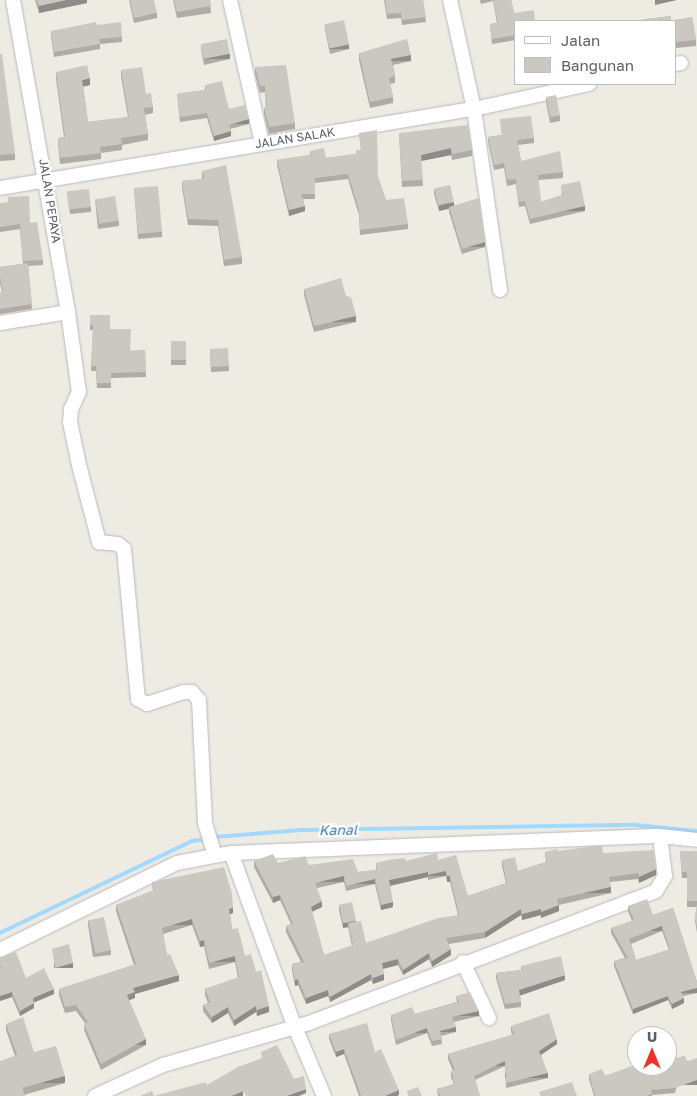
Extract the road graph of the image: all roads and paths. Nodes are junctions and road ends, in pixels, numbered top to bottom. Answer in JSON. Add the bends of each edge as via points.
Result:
{"nodes":[{"id":1,"x":13,"y":0,"type":"edge"},
{"id":2,"x":230,"y":0,"type":"edge"},
{"id":3,"x":450,"y":0,"type":"edge"},
{"id":4,"x":584,"y":85,"type":"edge"},
{"id":5,"x":474,"y":109,"type":"junction"},
{"id":6,"x":262,"y":143,"type":"junction"},
{"id":7,"x":47,"y":181,"type":"junction"},
{"id":8,"x":0,"y":188,"type":"edge"},
{"id":9,"x":500,"y":290,"type":"dead end"},
{"id":10,"x":68,"y":312,"type":"junction"},
{"id":11,"x":0,"y":323,"type":"edge"},
{"id":12,"x":660,"y":836,"type":"junction"},
{"id":13,"x":697,"y":840,"type":"edge"},
{"id":14,"x":215,"y":852,"type":"junction"},
{"id":15,"x":230,"y":853,"type":"junction"},
{"id":16,"x":0,"y":950,"type":"edge"},
{"id":17,"x":463,"y":962,"type":"junction"},
{"id":18,"x":488,"y":1018,"type":"dead end"},
{"id":19,"x":294,"y":1026,"type":"junction"},
{"id":20,"x":120,"y":1090,"type":"edge"},
{"id":21,"x":95,"y":1096,"type":"edge"},
{"id":22,"x":324,"y":1096,"type":"edge"}],
"edges":[{"from":1,"to":7,"type":"street","name":"JALAN PEPAYA"},
{"from":2,"to":6,"type":"street"},
{"from":3,"to":5,"type":"street"},
{"from":4,"to":5,"type":"street","name":"JALAN SALAK"},
{"from":5,"to":6,"type":"street","name":"JALAN SALAK"},
{"from":5,"to":9,"type":"street"},
{"from":6,"to":7,"type":"street","name":"JALAN SALAK"},
{"from":7,"to":8,"type":"street","name":"JALAN SALAK"},
{"from":7,"to":10,"type":"street","name":"JALAN PEPAYA"},
{"from":10,"to":11,"type":"street"},
{"from":10,"to":14,"type":"street","name":"JALAN PEPAYA","via":[[79,392],[70,422],[97,538],[100,543],[118,544],[124,550],[138,699],[147,704],[192,692],[199,700],[205,823]]},
{"from":12,"to":13,"type":"street"},
{"from":12,"to":15,"type":"street"},
{"from":12,"to":17,"type":"street","via":[[665,876],[656,891]]},
{"from":14,"to":15,"type":"street"},
{"from":14,"to":16,"type":"street","via":[[177,863]]},
{"from":15,"to":19,"type":"street"},
{"from":17,"to":18,"type":"street"},
{"from":17,"to":19,"type":"street","via":[[309,1023]]},
{"from":19,"to":20,"type":"street","via":[[163,1065]]},
{"from":19,"to":22,"type":"street"},
{"from":20,"to":21,"type":"street"}]}
